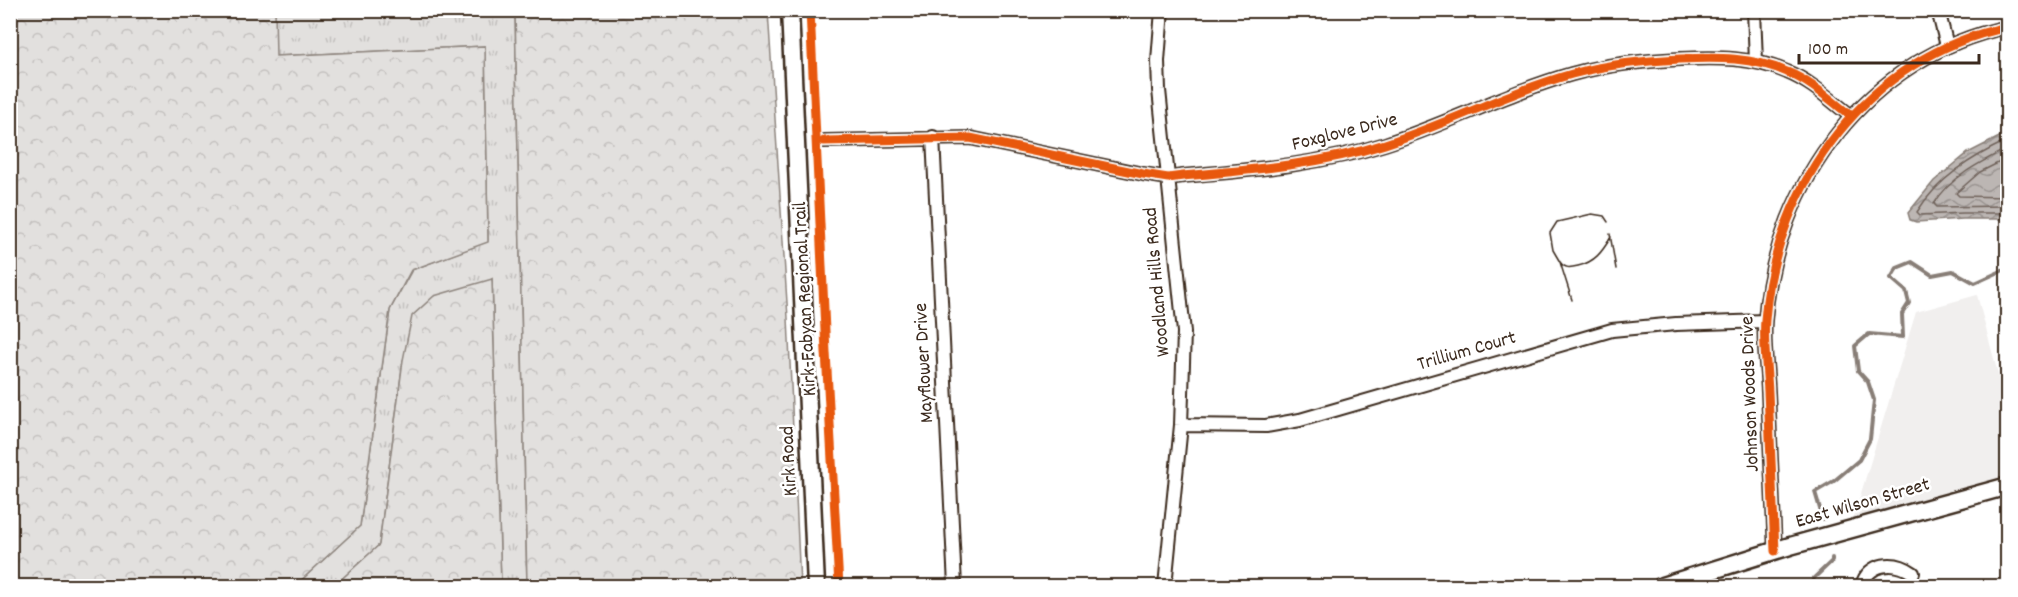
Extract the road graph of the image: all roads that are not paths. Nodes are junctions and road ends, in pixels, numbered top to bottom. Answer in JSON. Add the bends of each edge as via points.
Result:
{"nodes":[{"id":1,"x":790,"y":10,"type":"edge"},
{"id":2,"x":1162,"y":10,"type":"edge"},
{"id":3,"x":1754,"y":10,"type":"edge"},
{"id":4,"x":1938,"y":10,"type":"edge"},
{"id":5,"x":2007,"y":27,"type":"edge"},
{"id":6,"x":1947,"y":46,"type":"junction"},
{"id":7,"x":1756,"y":62,"type":"junction"},
{"id":8,"x":1851,"y":116,"type":"junction"},
{"id":9,"x":933,"y":137,"type":"junction"},
{"id":10,"x":824,"y":141,"type":"dead end"},
{"id":11,"x":1168,"y":177,"type":"junction"},
{"id":12,"x":1765,"y":321,"type":"junction"},
{"id":13,"x":1181,"y":425,"type":"junction"},
{"id":14,"x":2007,"y":486,"type":"edge"},
{"id":15,"x":1775,"y":551,"type":"junction"},
{"id":16,"x":1913,"y":573,"type":"dead end"},
{"id":17,"x":816,"y":586,"type":"edge"},
{"id":18,"x":955,"y":586,"type":"edge"},
{"id":19,"x":1165,"y":586,"type":"edge"},
{"id":20,"x":1662,"y":586,"type":"edge"},
{"id":21,"x":1862,"y":586,"type":"edge"}],
"edges":[{"from":1,"to":17,"type":"street","name":"Kirk Road"},
{"from":2,"to":11,"type":"street","name":"Woodland Hills Road","via":[[1158,90]]},
{"from":3,"to":7,"type":"street"},
{"from":4,"to":6,"type":"street"},
{"from":5,"to":6,"type":"street","name":"Johnson Woods Drive"},
{"from":6,"to":8,"type":"street","name":"Johnson Woods Drive","via":[[1895,76]]},
{"from":7,"to":8,"type":"street","name":"Foxglove Drive","via":[[1800,78]]},
{"from":7,"to":11,"type":"street","name":"Foxglove Drive","via":[[1696,58],[1612,65],[1554,80],[1411,136],[1354,153],[1276,167]]},
{"from":8,"to":12,"type":"street","name":"Johnson Woods Drive","via":[[1815,164],[1787,221],[1772,273]]},
{"from":9,"to":10,"type":"street","name":"Foxglove Drive"},
{"from":9,"to":11,"type":"street","name":"Foxglove Drive","via":[[970,138]]},
{"from":9,"to":18,"type":"street","name":"Mayflower Drive"},
{"from":11,"to":13,"type":"street","name":"Woodland Hills Road","via":[[1184,332]]},
{"from":12,"to":13,"type":"street","name":"Trillium Court","via":[[1612,330],[1300,420],[1266,426]]},
{"from":12,"to":15,"type":"street","name":"Johnson Woods Drive"},
{"from":13,"to":19,"type":"street","name":"Woodland Hills Road"},
{"from":14,"to":15,"type":"street","name":"East Wilson Street"},
{"from":15,"to":20,"type":"street","name":"East Wilson Street"},
{"from":16,"to":21,"type":"street","via":[[1906,567],[1880,565],[1871,570]]}]}
